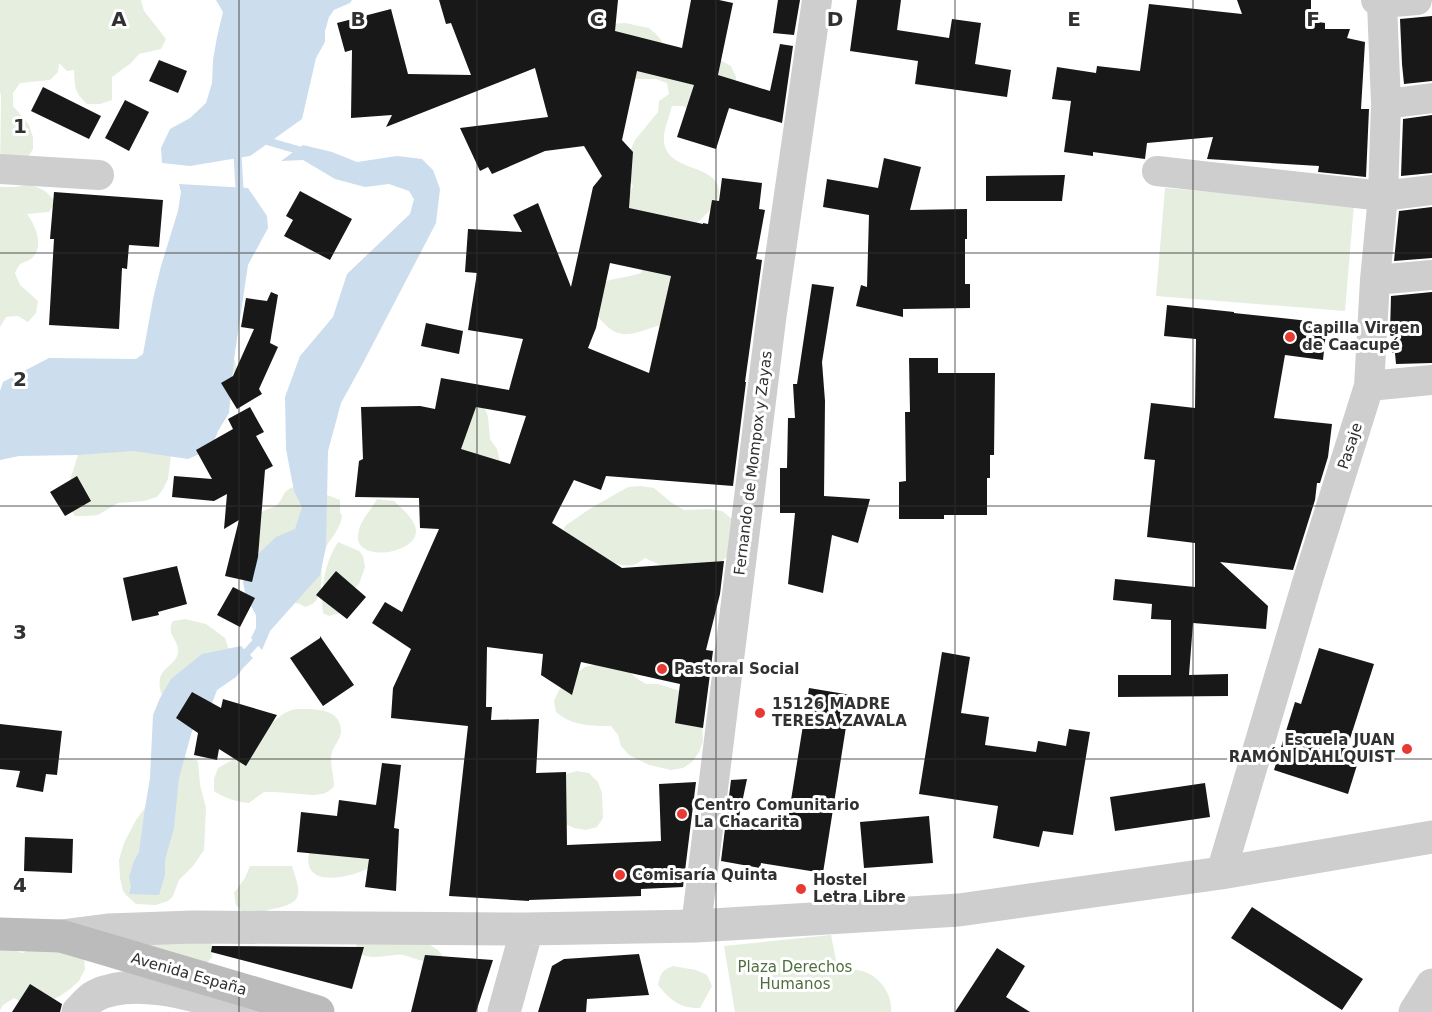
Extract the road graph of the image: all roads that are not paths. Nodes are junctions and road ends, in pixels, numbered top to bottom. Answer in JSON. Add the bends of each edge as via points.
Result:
{"nodes":[{"id":1,"x":817,"y":0,"type":"edge"},
{"id":2,"x":1418,"y":0,"type":"edge"},
{"id":3,"x":1379,"y":2,"type":"edge"},
{"id":4,"x":1432,"y":98,"type":"edge"},
{"id":5,"x":1386,"y":104,"type":"junction"},
{"id":6,"x":0,"y":170,"type":"edge"},
{"id":7,"x":1157,"y":171,"type":"dead end"},
{"id":8,"x":99,"y":175,"type":"dead end"},
{"id":9,"x":1432,"y":190,"type":"edge"},
{"id":10,"x":1383,"y":196,"type":"junction"},
{"id":11,"x":1432,"y":275,"type":"edge"},
{"id":12,"x":1375,"y":279,"type":"junction"},
{"id":13,"x":1432,"y":380,"type":"edge"},
{"id":14,"x":1369,"y":386,"type":"junction"},
{"id":15,"x":1432,"y":837,"type":"edge"},
{"id":16,"x":1221,"y":873,"type":"junction"},
{"id":17,"x":696,"y":926,"type":"junction"},
{"id":18,"x":527,"y":929,"type":"junction"},
{"id":19,"x":0,"y":934,"type":"edge"},
{"id":20,"x":61,"y":936,"type":"junction"},
{"id":21,"x":1432,"y":985,"type":"edge"},
{"id":22,"x":78,"y":1012,"type":"edge"},
{"id":23,"x":255,"y":1012,"type":"edge"},
{"id":24,"x":318,"y":1012,"type":"edge"},
{"id":25,"x":504,"y":1012,"type":"edge"},
{"id":26,"x":1415,"y":1012,"type":"edge"}],
"edges":[{"from":1,"to":17,"type":"street","name":"Fernando de Mompox y Zayas","via":[[771,320]]},
{"from":2,"to":3,"type":"street"},
{"from":3,"to":5,"type":"street","name":"Pasaje"},
{"from":4,"to":5,"type":"street"},
{"from":5,"to":10,"type":"street","name":"Pasaje"},
{"from":6,"to":8,"type":"street"},
{"from":7,"to":10,"type":"street"},
{"from":9,"to":10,"type":"street"},
{"from":10,"to":12,"type":"street","name":"Pasaje"},
{"from":11,"to":12,"type":"street"},
{"from":12,"to":14,"type":"street","name":"Pasaje"},
{"from":13,"to":14,"type":"street"},
{"from":14,"to":16,"type":"street","name":"Pasaje"},
{"from":15,"to":16,"type":"street"},
{"from":16,"to":17,"type":"street","via":[[958,910]]},
{"from":17,"to":18,"type":"street"},
{"from":18,"to":20,"type":"street","via":[[193,927]]},
{"from":18,"to":25,"type":"street"},
{"from":19,"to":20,"type":"main road","name":"Avenida España"},
{"from":20,"to":24,"type":"main road","name":"Avenida España"},
{"from":21,"to":26,"type":"street"},
{"from":22,"to":23,"type":"street","via":[[94,996],[137,987],[169,990]]}]}
